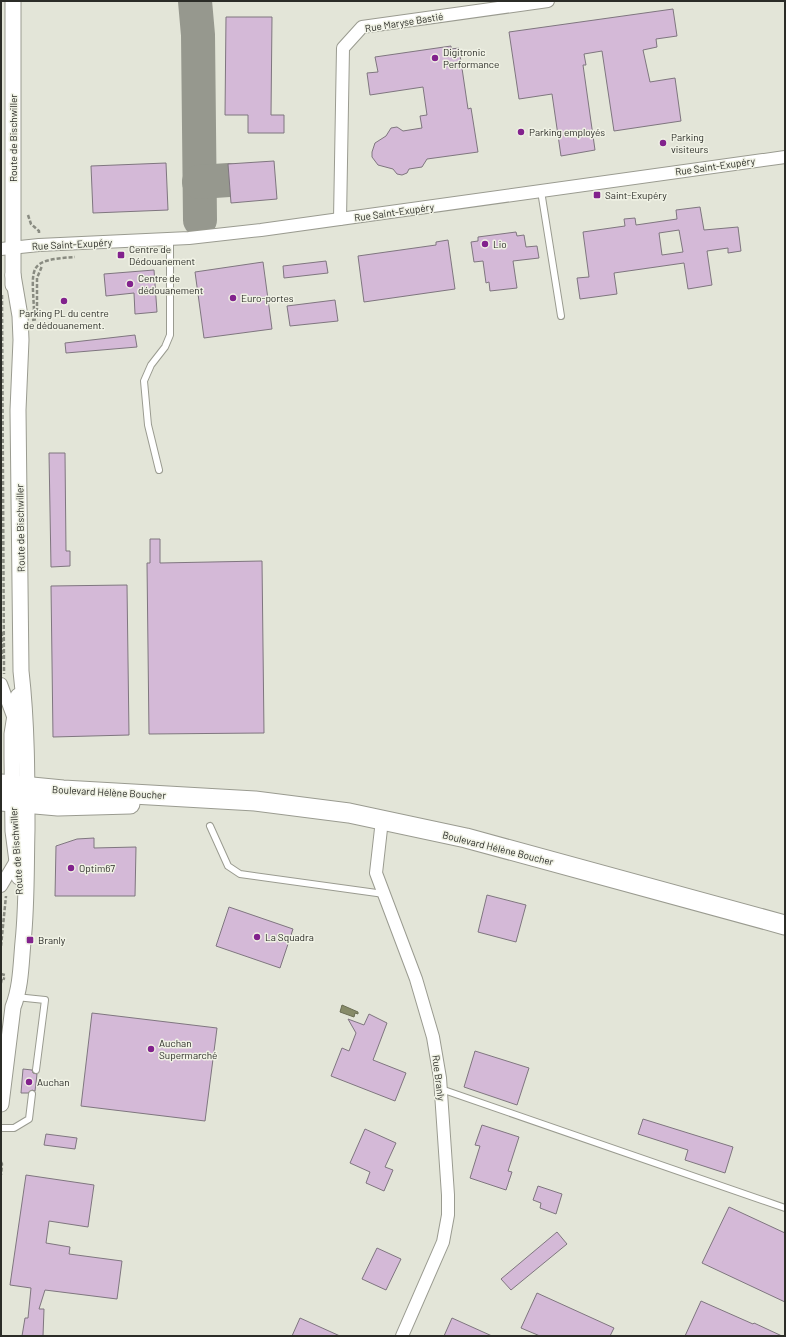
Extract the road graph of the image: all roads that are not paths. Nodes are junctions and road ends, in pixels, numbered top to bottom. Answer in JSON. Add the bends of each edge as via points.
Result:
{"nodes":[{"id":1,"x":13,"y":1,"type":"edge"},
{"id":2,"x":548,"y":1,"type":"edge"},
{"id":3,"x":785,"y":157,"type":"edge"},
{"id":4,"x":541,"y":191,"type":"junction"},
{"id":5,"x":340,"y":219,"type":"junction"},
{"id":6,"x":170,"y":239,"type":"junction"},
{"id":7,"x":7,"y":249,"type":"edge"},
{"id":8,"x":561,"y":316,"type":"dead end"},
{"id":9,"x":159,"y":470,"type":"dead end"},
{"id":10,"x":21,"y":671,"type":"junction"},
{"id":11,"x":2,"y":680,"type":"edge"},
{"id":12,"x":14,"y":719,"type":"junction"},
{"id":13,"x":14,"y":794,"type":"edge"},
{"id":14,"x":382,"y":820,"type":"junction"},
{"id":15,"x":210,"y":826,"type":"dead end"},
{"id":16,"x":17,"y":859,"type":"junction"},
{"id":17,"x":4,"y":891,"type":"edge"},
{"id":18,"x":384,"y":894,"type":"junction"},
{"id":19,"x":785,"y":925,"type":"edge"},
{"id":20,"x":13,"y":1001,"type":"junction"},
{"id":21,"x":36,"y":1070,"type":"dead end"},
{"id":22,"x":441,"y":1089,"type":"junction"},
{"id":23,"x":32,"y":1094,"type":"dead end"},
{"id":24,"x":1,"y":1104,"type":"edge"},
{"id":25,"x":1,"y":1128,"type":"edge"},
{"id":26,"x":785,"y":1208,"type":"edge"},
{"id":27,"x":402,"y":1336,"type":"edge"}],
"edges":[{"from":1,"to":7,"type":"street","name":"Route de Bischwiller"},
{"from":2,"to":5,"type":"street","name":"Rue Maryse Bastié","via":[[362,27],[343,48]]},
{"from":3,"to":4,"type":"street","name":"Rue Saint-Exupéry"},
{"from":4,"to":5,"type":"street","name":"Rue Saint-Exupéry"},
{"from":4,"to":8,"type":"lane"},
{"from":5,"to":6,"type":"street","name":"Rue Saint-Exupéry"},
{"from":6,"to":7,"type":"street","name":"Rue Saint-Exupéry","via":[[39,245]]},
{"from":6,"to":9,"type":"lane","via":[[170,335],[144,381],[148,425]]},
{"from":7,"to":10,"type":"street","name":"Route de Bischwiller","via":[[20,320],[18,410]]},
{"from":10,"to":12,"type":"street","name":"Route de Bischwiller"},
{"from":10,"to":13,"type":"street","name":"Route de Bischwiller","via":[[25,700]]},
{"from":11,"to":12,"type":"street"},
{"from":12,"to":13,"type":"street","name":"Route de Bischwiller"},
{"from":13,"to":14,"type":"main road","name":"Boulevard Hélène Boucher","via":[[205,797],[344,812]]},
{"from":13,"to":16,"type":"street","name":"Route de Bischwiller","via":[[13,831]]},
{"from":13,"to":20,"type":"street","name":"Route de Bischwiller","via":[[27,896]]},
{"from":14,"to":18,"type":"street","name":"Rue Branly","via":[[376,873]]},
{"from":14,"to":19,"type":"main road","name":"Boulevard Hélène Boucher","via":[[466,838]]},
{"from":15,"to":18,"type":"lane","via":[[228,866],[240,874]]},
{"from":16,"to":17,"type":"street"},
{"from":16,"to":20,"type":"street","name":"Route de Bischwiller","via":[[20,901]]},
{"from":18,"to":22,"type":"street","name":"Rue Branly","via":[[425,1005]]},
{"from":20,"to":21,"type":"lane","via":[[45,1000]]},
{"from":20,"to":24,"type":"street","name":"Route de Bischwiller"},
{"from":22,"to":26,"type":"lane"},
{"from":22,"to":27,"type":"street","name":"Rue Branly","via":[[448,1215],[443,1242]]},
{"from":23,"to":25,"type":"lane","via":[[29,1119],[14,1128]]}]}
